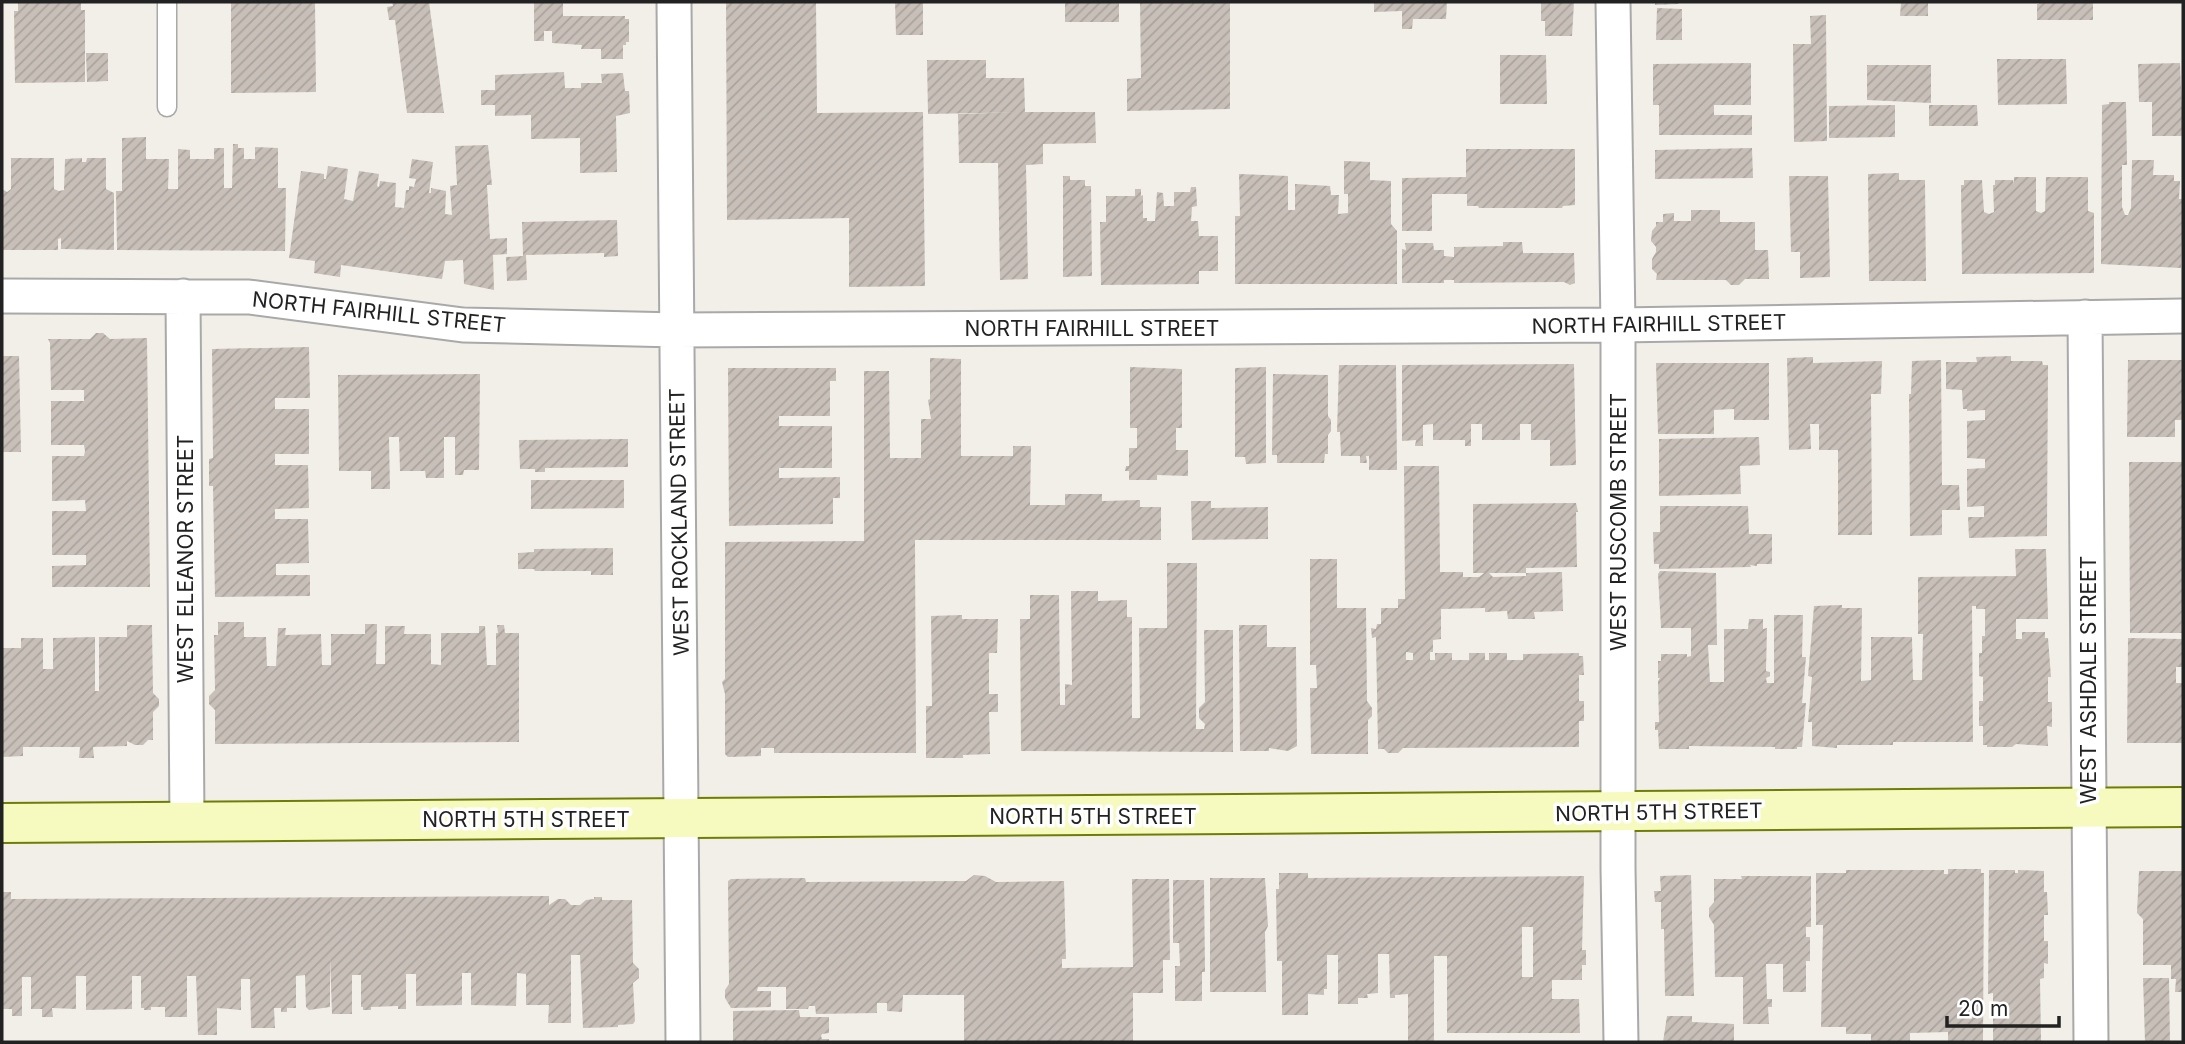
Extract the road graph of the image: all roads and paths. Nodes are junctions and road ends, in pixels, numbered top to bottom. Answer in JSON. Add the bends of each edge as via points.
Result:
{"nodes":[{"id":1,"x":167,"y":2,"type":"edge"},
{"id":2,"x":674,"y":2,"type":"edge"},
{"id":3,"x":1613,"y":2,"type":"edge"},
{"id":4,"x":167,"y":107,"type":"dead end"},
{"id":5,"x":2,"y":296,"type":"edge"},
{"id":6,"x":184,"y":296,"type":"junction"},
{"id":7,"x":2183,"y":316,"type":"edge"},
{"id":8,"x":2085,"y":317,"type":"junction"},
{"id":9,"x":1618,"y":325,"type":"junction"},
{"id":10,"x":677,"y":330,"type":"junction"},
{"id":11,"x":2089,"y":807,"type":"junction"},
{"id":12,"x":2183,"y":807,"type":"edge"},
{"id":13,"x":1618,"y":813,"type":"junction"},
{"id":14,"x":681,"y":818,"type":"junction"},
{"id":15,"x":187,"y":822,"type":"junction"},
{"id":16,"x":2,"y":823,"type":"edge"},
{"id":17,"x":683,"y":1042,"type":"edge"},
{"id":18,"x":1621,"y":1042,"type":"edge"},
{"id":19,"x":2091,"y":1042,"type":"edge"}],
"edges":[{"from":1,"to":4,"type":"lane"},
{"from":2,"to":10,"type":"street","name":"WEST ROCKLAND STREET"},
{"from":3,"to":9,"type":"street","name":"WEST RUSCOMB STREET"},
{"from":5,"to":6,"type":"street","name":"NORTH FAIRHILL STREET"},
{"from":6,"to":10,"type":"street","name":"NORTH FAIRHILL STREET","via":[[249,297],[464,325]]},
{"from":6,"to":15,"type":"street","name":"WEST ELEANOR STREET"},
{"from":7,"to":8,"type":"street","name":"NORTH FAIRHILL STREET"},
{"from":8,"to":9,"type":"street","name":"NORTH FAIRHILL STREET"},
{"from":8,"to":11,"type":"street","name":"WEST ASHDALE STREET"},
{"from":9,"to":10,"type":"street","name":"NORTH FAIRHILL STREET"},
{"from":9,"to":13,"type":"street","name":"WEST RUSCOMB STREET"},
{"from":10,"to":14,"type":"street","name":"WEST ROCKLAND STREET"},
{"from":11,"to":12,"type":"street","name":"NORTH 5TH STREET"},
{"from":11,"to":13,"type":"street","name":"NORTH 5TH STREET"},
{"from":11,"to":19,"type":"street","name":"WEST ASHDALE STREET"},
{"from":13,"to":14,"type":"street","name":"NORTH 5TH STREET"},
{"from":13,"to":18,"type":"street","name":"WEST RUSCOMB STREET"},
{"from":14,"to":15,"type":"street","name":"NORTH 5TH STREET"},
{"from":14,"to":17,"type":"street","name":"WEST ROCKLAND STREET"},
{"from":15,"to":16,"type":"street","name":"NORTH 5TH STREET"}]}
